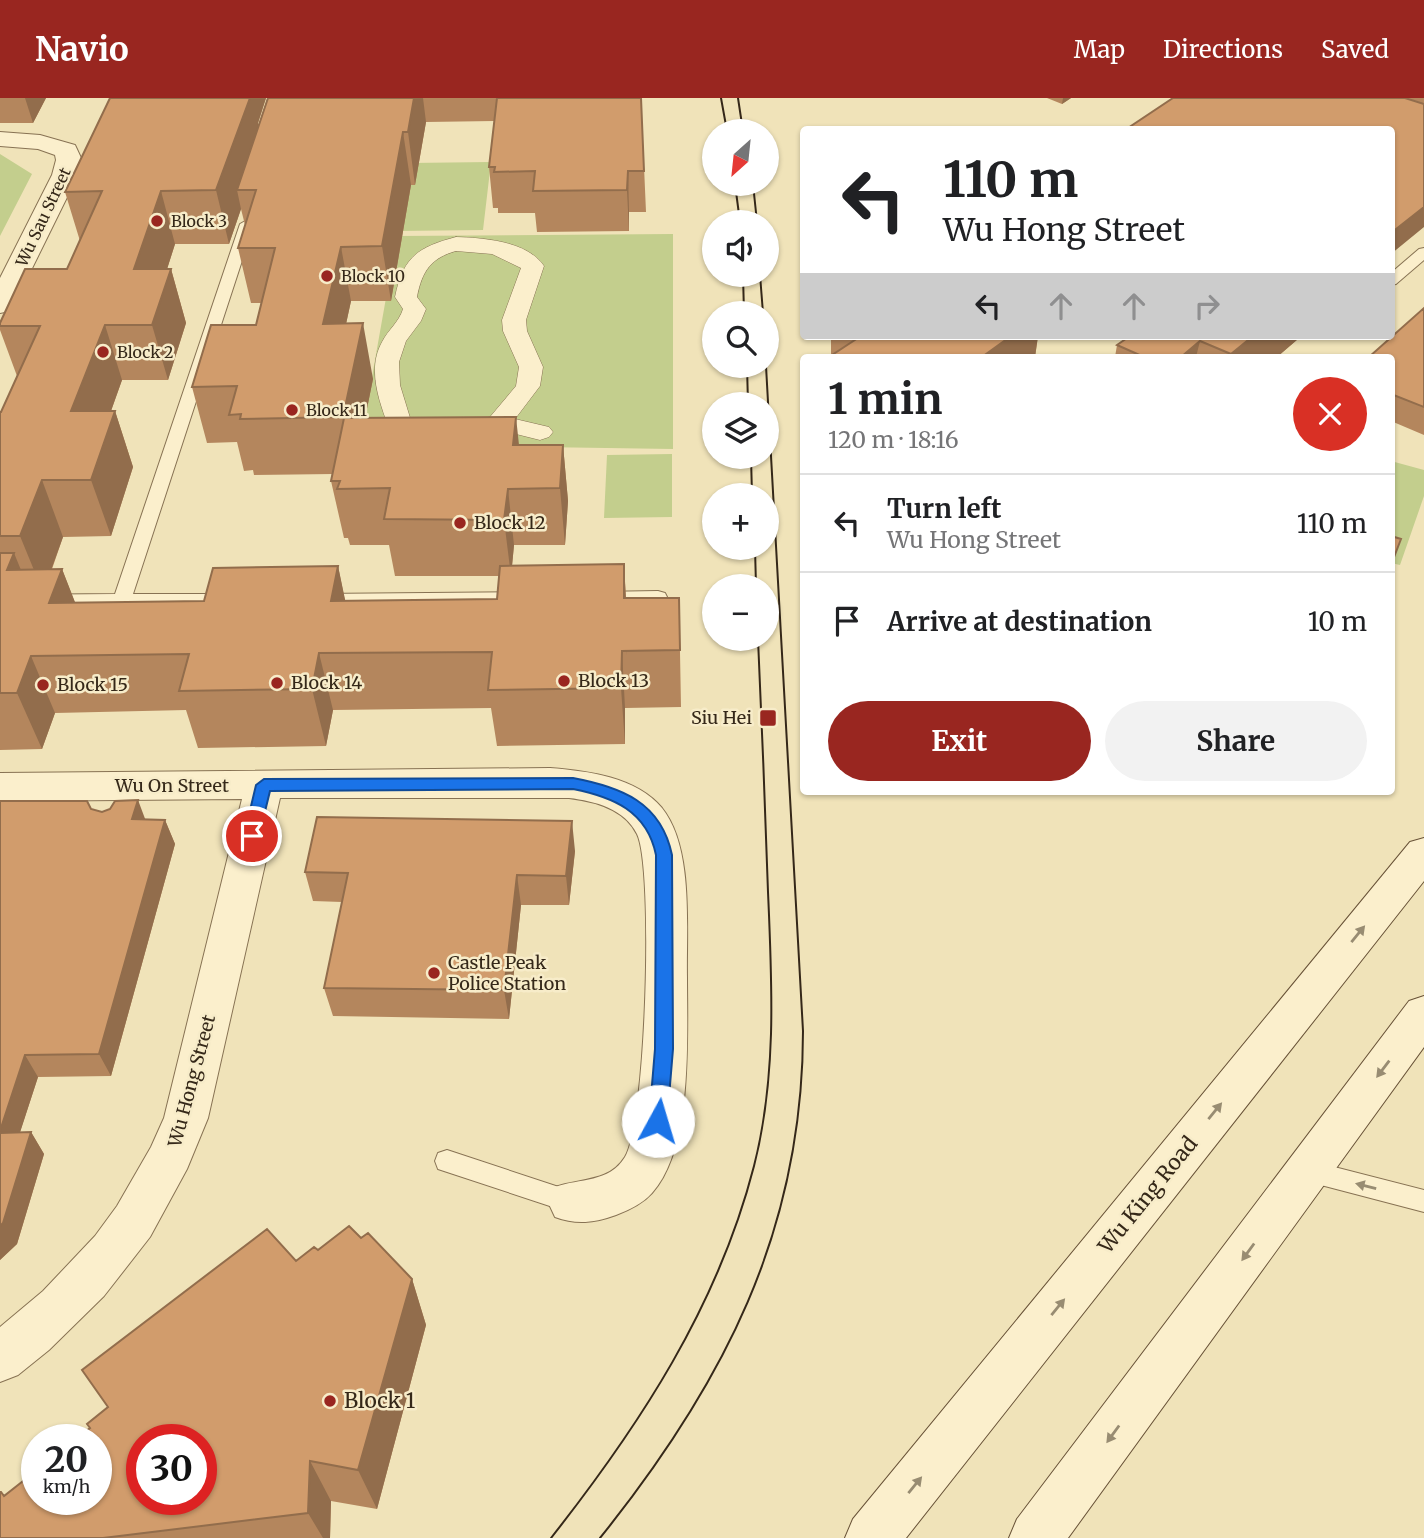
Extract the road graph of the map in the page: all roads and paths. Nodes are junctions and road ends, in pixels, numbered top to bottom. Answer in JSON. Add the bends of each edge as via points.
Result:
{"nodes":[{"id":1,"x":0,"y":139,"type":"edge"},
{"id":2,"x":250,"y":215,"type":"edge"},
{"id":3,"x":1424,"y":253,"type":"edge"},
{"id":4,"x":1395,"y":278,"type":"edge"},
{"id":5,"x":0,"y":306,"type":"edge"},
{"id":6,"x":499,"y":422,"type":"junction"},
{"id":7,"x":540,"y":432,"type":"dead end"},
{"id":8,"x":658,"y":597,"type":"edge"},
{"id":9,"x":551,"y":598,"type":"edge"},
{"id":10,"x":578,"y":598,"type":"edge"},
{"id":11,"x":256,"y":600,"type":"edge"},
{"id":12,"x":296,"y":600,"type":"edge"},
{"id":13,"x":0,"y":601,"type":"edge"},
{"id":14,"x":122,"y":601,"type":"junction"},
{"id":15,"x":264,"y":785,"type":"junction"},
{"id":16,"x":0,"y":787,"type":"edge"},
{"id":17,"x":1424,"y":853,"type":"edge"},
{"id":18,"x":1424,"y":1014,"type":"edge"},
{"id":19,"x":447,"y":1161,"type":"dead end"},
{"id":20,"x":1307,"y":1171,"type":"junction"},
{"id":21,"x":1424,"y":1201,"type":"edge"},
{"id":22,"x":571,"y":1202,"type":"joint"},
{"id":23,"x":0,"y":1357,"type":"edge"},
{"id":24,"x":872,"y":1538,"type":"edge"},
{"id":25,"x":1036,"y":1538,"type":"edge"}],
"edges":[{"from":1,"to":5,"type":"street","name":"Wu Sau Street","via":[[54,144],[66,150],[69,160]]},
{"from":2,"to":14,"type":"lane"},
{"from":3,"to":4,"type":"lane"},
{"from":6,"to":6,"type":"street","via":[[474,429],[401,428],[387,384],[388,362],[393,341],[410,325],[415,309],[406,297],[416,263],[435,248],[484,244],[503,248],[533,266],[514,320],[531,367],[528,386]]},
{"from":6,"to":7,"type":"street"},
{"from":8,"to":10,"type":"lane"},
{"from":9,"to":12,"type":"lane"},
{"from":11,"to":14,"type":"lane"},
{"from":13,"to":14,"type":"lane"},
{"from":15,"to":16,"type":"street","name":"Wu On Street","via":[[120,795]]},
{"from":15,"to":22,"type":"street","name":"Wu On Street","via":[[573,783],[621,797],[649,820],[664,855],[664,1049],[655,1142],[646,1166],[625,1189],[593,1202]]},
{"from":15,"to":23,"type":"street","name":"Wu Hong Street","via":[[186,1118],[172,1156],[133,1226],[94,1274],[61,1308]]},
{"from":24,"to":17,"type":"street","name":"Wu King Road","one_way":true},
{"from":18,"to":20,"type":"street","one_way":true},
{"from":19,"to":22,"type":"lane"},
{"from":21,"to":20,"type":"lane","one_way":true},
{"from":20,"to":25,"type":"street","one_way":true}]}
